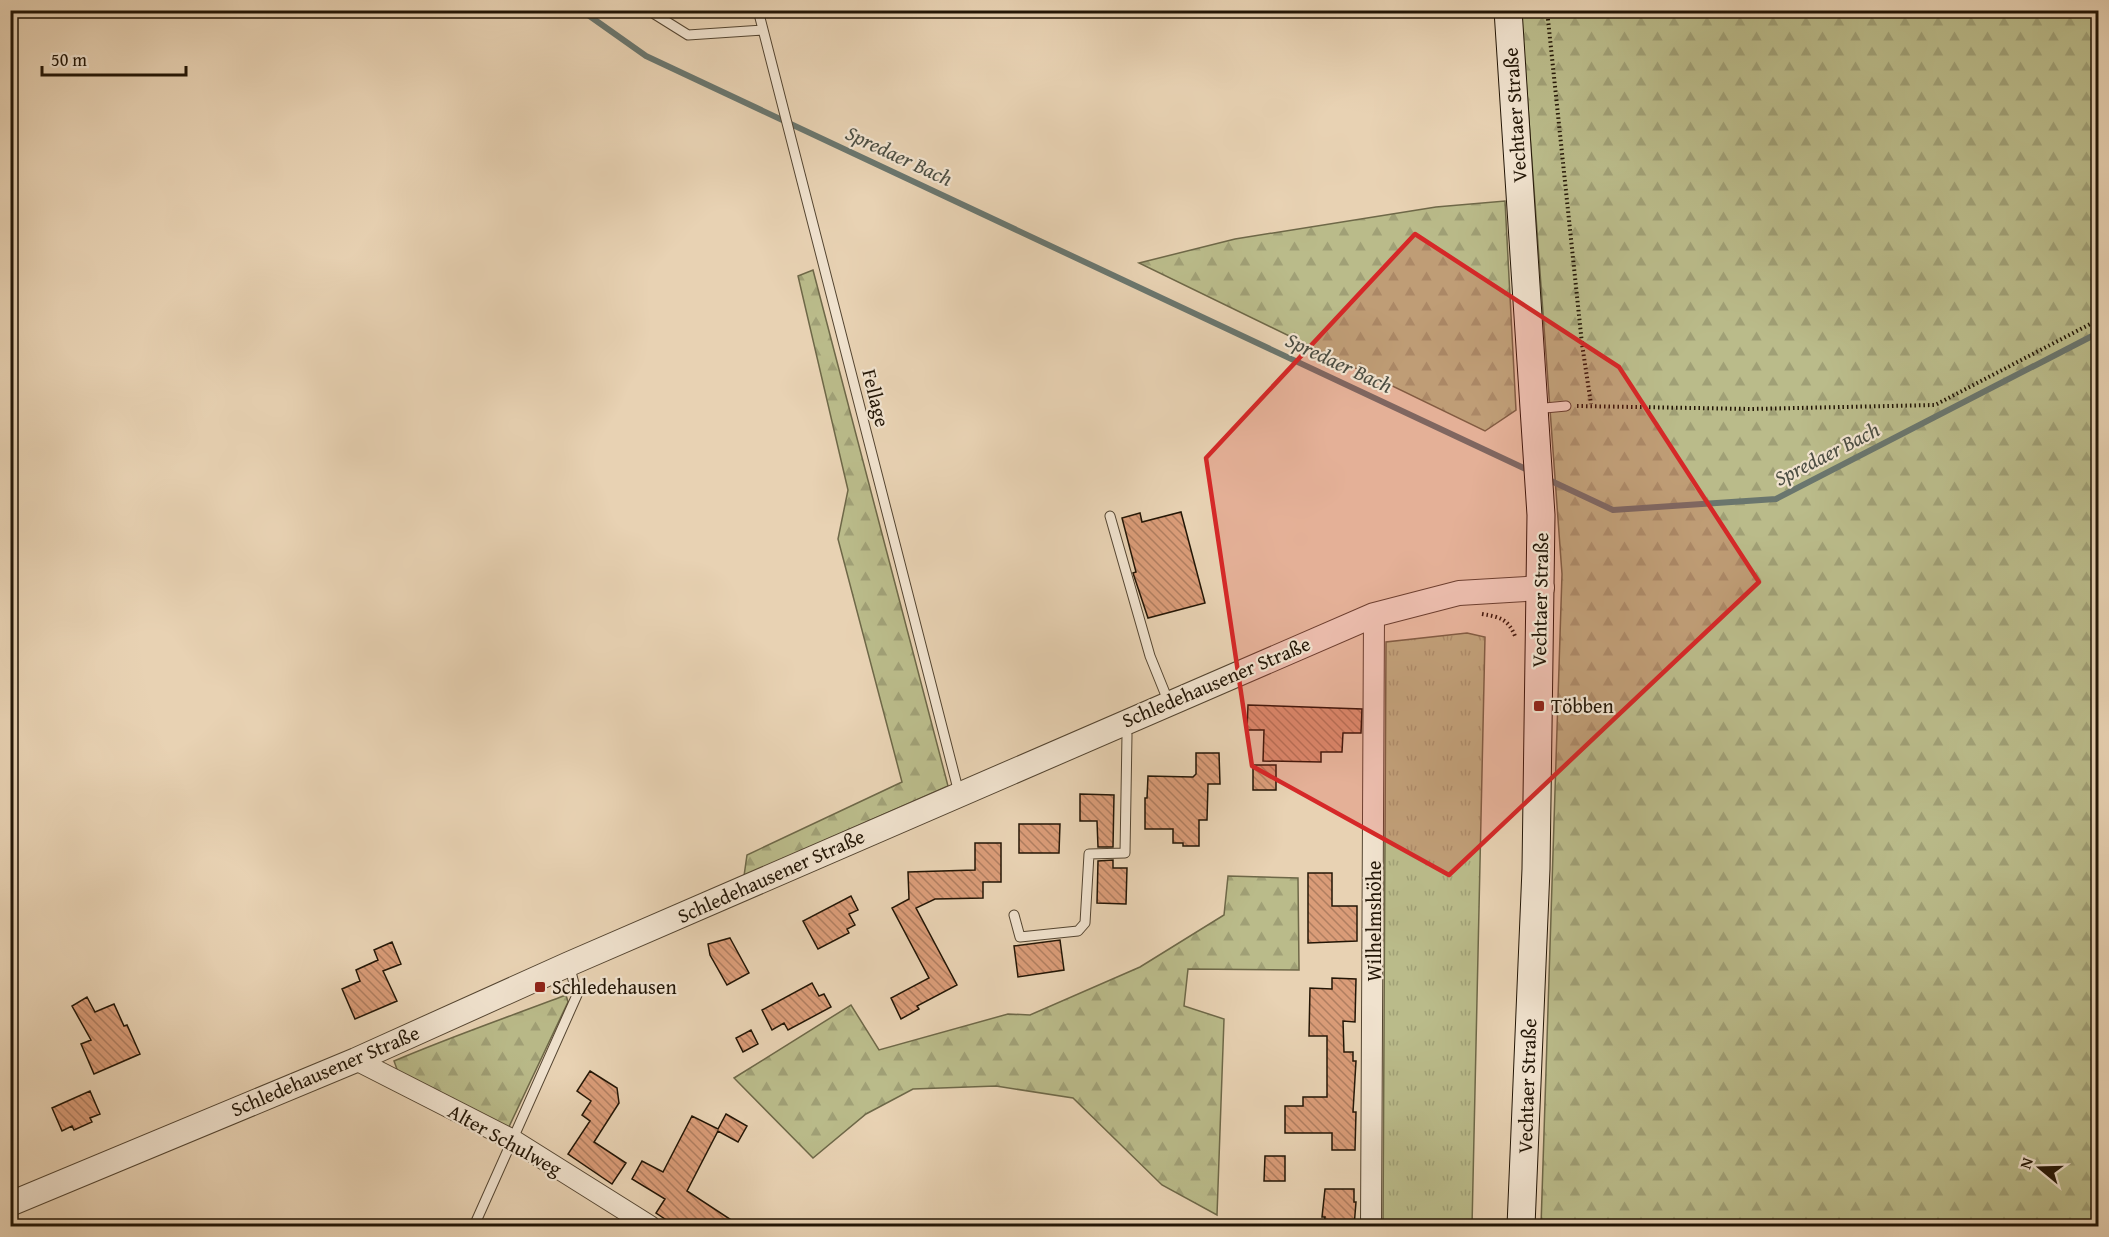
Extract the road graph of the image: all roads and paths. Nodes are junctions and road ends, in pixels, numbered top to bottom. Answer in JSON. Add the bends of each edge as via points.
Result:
{"nodes":[{"id":1,"x":648,"y":10,"type":"edge"},
{"id":2,"x":758,"y":10,"type":"edge"},
{"id":3,"x":1508,"y":10,"type":"edge"},
{"id":4,"x":1547,"y":10,"type":"edge"},
{"id":5,"x":763,"y":30,"type":"junction"},
{"id":6,"x":2098,"y":320,"type":"edge"},
{"id":7,"x":1592,"y":404,"type":"junction"},
{"id":8,"x":1566,"y":406,"type":"joint"},
{"id":9,"x":1545,"y":408,"type":"dead end"},
{"id":10,"x":1110,"y":516,"type":"dead end"},
{"id":11,"x":1542,"y":588,"type":"junction"},
{"id":12,"x":1374,"y":615,"type":"junction"},
{"id":13,"x":1169,"y":703,"type":"junction"},
{"id":14,"x":1123,"y":722,"type":"junction"},
{"id":15,"x":962,"y":800,"type":"junction"},
{"id":16,"x":1014,"y":915,"type":"dead end"},
{"id":17,"x":569,"y":964,"type":"junction"},
{"id":18,"x":356,"y":1060,"type":"junction"},
{"id":19,"x":513,"y":1140,"type":"junction"},
{"id":20,"x":10,"y":1204,"type":"edge"},
{"id":21,"x":474,"y":1227,"type":"edge"},
{"id":22,"x":650,"y":1227,"type":"edge"},
{"id":23,"x":1371,"y":1227,"type":"edge"},
{"id":24,"x":1521,"y":1227,"type":"edge"}],
"edges":[{"from":1,"to":5,"type":"lane","via":[[688,35]]},
{"from":2,"to":5,"type":"lane","name":"Fellage"},
{"from":3,"to":11,"type":"main road","name":"Vechtaer Straße","via":[[1541,515]]},
{"from":4,"to":7,"type":"path","via":[[1580,332]]},
{"from":5,"to":15,"type":"lane","name":"Fellage"},
{"from":6,"to":7,"type":"path","via":[[1935,405],[1751,409]]},
{"from":7,"to":8,"type":"path"},
{"from":8,"to":9,"type":"lane"},
{"from":10,"to":13,"type":"lane","via":[[1150,656]]},
{"from":11,"to":12,"type":"street","name":"Schledehausener Straße","via":[[1459,593]]},
{"from":11,"to":24,"type":"main road","name":"Vechtaer Straße","via":[[1536,869]]},
{"from":12,"to":13,"type":"street","name":"Schledehausener Straße"},
{"from":12,"to":23,"type":"street","name":"Wilhelmshöhe"},
{"from":13,"to":14,"type":"street","name":"Schledehausener Straße"},
{"from":14,"to":15,"type":"street","name":"Schledehausener Straße"},
{"from":14,"to":16,"type":"lane","via":[[1127,735],[1125,853],[1089,854],[1085,922],[1078,931],[1020,937]]},
{"from":15,"to":17,"type":"street","name":"Schledehausener Straße"},
{"from":17,"to":18,"type":"street","name":"Schledehausener Straße"},
{"from":17,"to":19,"type":"lane","via":[[577,994]]},
{"from":18,"to":19,"type":"street","name":"Alter Schulweg"},
{"from":18,"to":20,"type":"street","name":"Schledehausener Straße"},
{"from":19,"to":21,"type":"lane"},
{"from":19,"to":22,"type":"street","name":"Alter Schulweg"}]}
